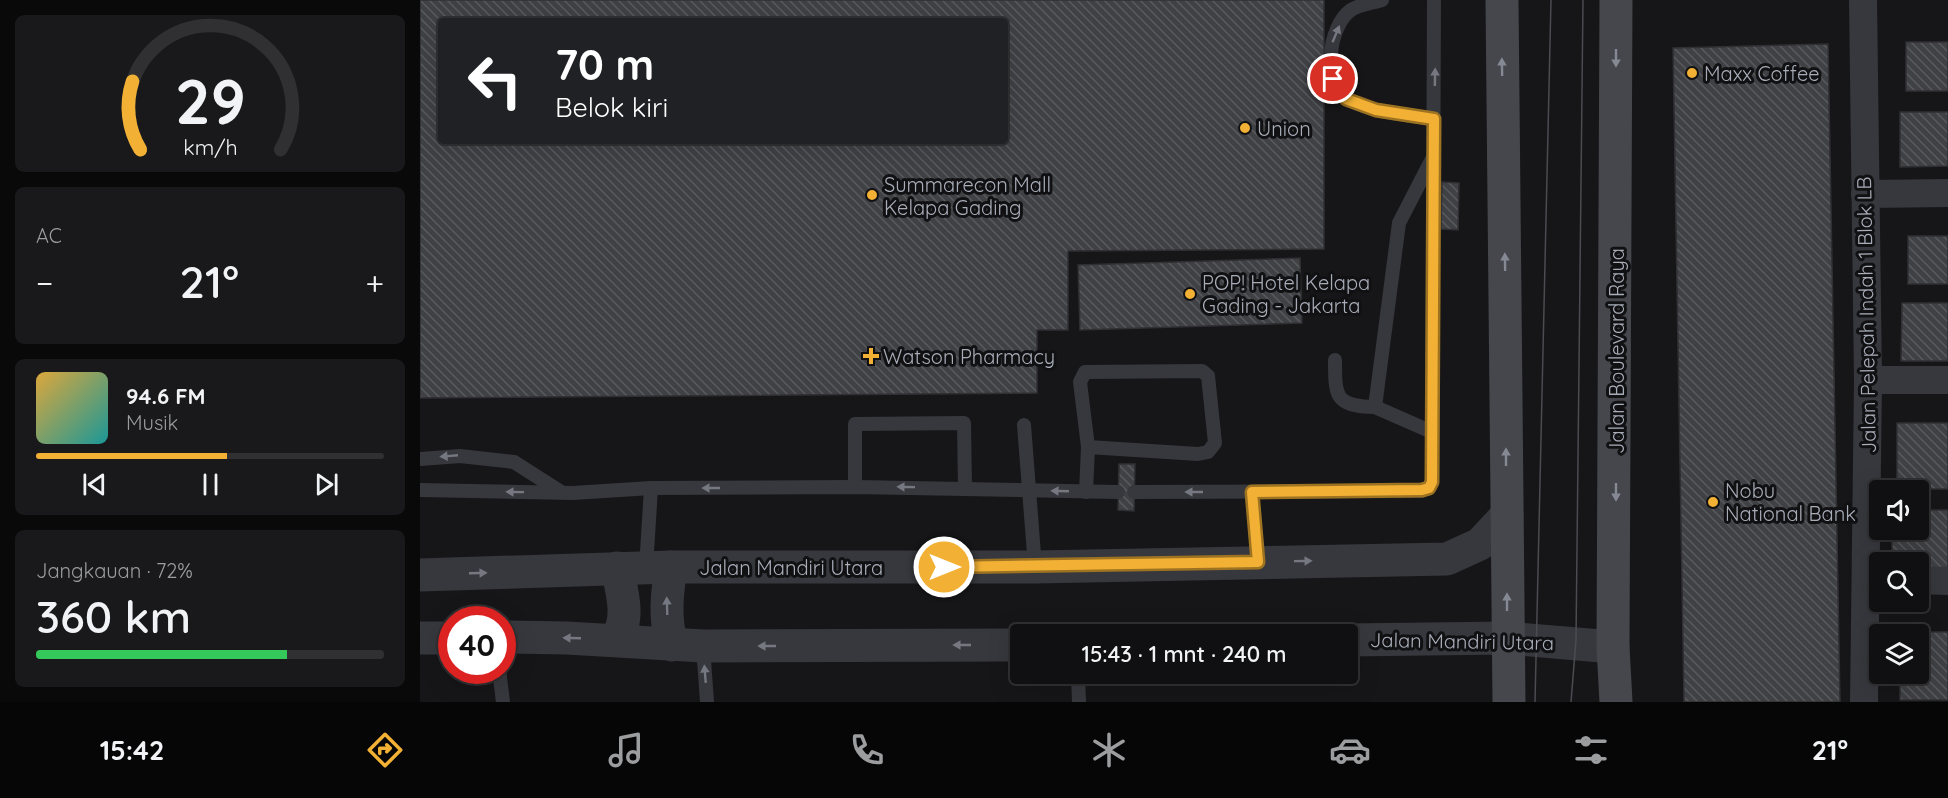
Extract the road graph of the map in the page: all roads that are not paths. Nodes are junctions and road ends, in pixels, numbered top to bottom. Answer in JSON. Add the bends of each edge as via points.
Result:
{"nodes":[{"id":1,"x":1382,"y":0,"type":"edge"},
{"id":2,"x":1434,"y":0,"type":"edge"},
{"id":3,"x":1502,"y":0,"type":"edge"},
{"id":4,"x":1616,"y":0,"type":"edge"},
{"id":5,"x":1863,"y":0,"type":"edge"},
{"id":6,"x":1434,"y":119,"type":"junction"},
{"id":7,"x":1433,"y":157,"type":"junction"},
{"id":8,"x":1948,"y":193,"type":"edge"},
{"id":9,"x":1865,"y":194,"type":"junction"},
{"id":10,"x":1335,"y":360,"type":"dead end"},
{"id":11,"x":1868,"y":380,"type":"junction"},
{"id":12,"x":1948,"y":380,"type":"edge"},
{"id":13,"x":1375,"y":407,"type":"junction"},
{"id":14,"x":1024,"y":425,"type":"dead end"},
{"id":15,"x":1432,"y":432,"type":"junction"},
{"id":16,"x":1088,"y":447,"type":"junction"},
{"id":17,"x":420,"y":459,"type":"edge"},
{"id":18,"x":855,"y":486,"type":"junction"},
{"id":19,"x":651,"y":488,"type":"junction"},
{"id":20,"x":965,"y":488,"type":"junction"},
{"id":21,"x":420,"y":490,"type":"edge"},
{"id":22,"x":1028,"y":490,"type":"junction"},
{"id":23,"x":561,"y":492,"type":"junction"},
{"id":24,"x":1086,"y":492,"type":"junction"},
{"id":25,"x":1118,"y":492,"type":"dead end"},
{"id":26,"x":1134,"y":492,"type":"dead end"},
{"id":27,"x":1252,"y":492,"type":"junction"},
{"id":28,"x":1507,"y":515,"type":"junction"},
{"id":29,"x":1872,"y":552,"type":"edge"},
{"id":30,"x":1258,"y":562,"type":"junction"},
{"id":31,"x":1035,"y":567,"type":"junction"},
{"id":32,"x":644,"y":568,"type":"junction"},
{"id":33,"x":420,"y":574,"type":"edge"},
{"id":34,"x":1929,"y":580,"type":"edge"},
{"id":35,"x":1948,"y":581,"type":"edge"},
{"id":36,"x":1871,"y":612,"type":"edge"},
{"id":37,"x":516,"y":637,"type":"edge"},
{"id":38,"x":420,"y":638,"type":"edge"},
{"id":39,"x":438,"y":638,"type":"edge"},
{"id":40,"x":1507,"y":638,"type":"junction"},
{"id":41,"x":615,"y":640,"type":"junction"},
{"id":42,"x":1358,"y":640,"type":"edge"},
{"id":43,"x":688,"y":645,"type":"junction"},
{"id":44,"x":1010,"y":645,"type":"edge"},
{"id":45,"x":1613,"y":647,"type":"junction"},
{"id":46,"x":501,"y":684,"type":"edge"},
{"id":47,"x":1078,"y":684,"type":"edge"},
{"id":48,"x":503,"y":702,"type":"edge"},
{"id":49,"x":707,"y":702,"type":"edge"},
{"id":50,"x":1078,"y":702,"type":"edge"},
{"id":51,"x":1509,"y":702,"type":"edge"},
{"id":52,"x":1616,"y":702,"type":"edge"},
{"id":53,"x":1864,"y":702,"type":"edge"}],
"edges":[{"from":6,"to":1,"type":"lane","one_way":true,"via":[[1376,110],[1346,99],[1333,79],[1330,56],[1334,33],[1351,10]]},
{"from":6,"to":2,"type":"lane","one_way":true},
{"from":28,"to":3,"type":"main road","one_way":true},
{"from":4,"to":45,"type":"main road","name":"Jalan Boulevard Raya","one_way":true},
{"from":5,"to":9,"type":"street","name":"Jalan Pelepah Indah 1 Blok LB"},
{"from":6,"to":7,"type":"lane"},
{"from":7,"to":13,"type":"lane","via":[[1399,223]]},
{"from":7,"to":15,"type":"lane"},
{"from":8,"to":9,"type":"street"},
{"from":9,"to":11,"type":"street","name":"Jalan Pelepah Indah 1 Blok LB"},
{"from":10,"to":13,"type":"lane","via":[[1335,391],[1341,400],[1353,406]]},
{"from":11,"to":12,"type":"street"},
{"from":11,"to":29,"type":"street","name":"Jalan Pelepah Indah 1 Blok LB"},
{"from":13,"to":15,"type":"lane"},
{"from":14,"to":22,"type":"lane"},
{"from":15,"to":27,"type":"lane","via":[[1429,488]]},
{"from":16,"to":16,"type":"lane","via":[[1080,382],[1085,372],[1202,371],[1208,376],[1215,442],[1208,452]]},
{"from":16,"to":24,"type":"lane"},
{"from":23,"to":17,"type":"lane","one_way":true,"via":[[514,462],[460,456]]},
{"from":18,"to":19,"type":"lane","one_way":true},
{"from":20,"to":18,"type":"lane","one_way":true},
{"from":18,"to":20,"type":"lane","via":[[855,424],[964,423]]},
{"from":19,"to":23,"type":"lane"},
{"from":19,"to":32,"type":"lane"},
{"from":20,"to":22,"type":"lane"},
{"from":23,"to":21,"type":"lane","one_way":true},
{"from":24,"to":22,"type":"lane","one_way":true},
{"from":22,"to":31,"type":"lane"},
{"from":24,"to":25,"type":"lane"},
{"from":27,"to":26,"type":"lane","one_way":true},
{"from":27,"to":30,"type":"lane"},
{"from":30,"to":28,"type":"street","name":"Jalan Mandiri Utara","one_way":true,"via":[[1447,559],[1480,544]]},
{"from":40,"to":28,"type":"main road","one_way":true},
{"from":30,"to":31,"type":"street","name":"Jalan Mandiri Utara"},
{"from":31,"to":32,"type":"street","name":"Jalan Mandiri Utara"},
{"from":33,"to":32,"type":"street","name":"Jalan Mandiri Utara","one_way":true},
{"from":32,"to":41,"type":"street","via":[[624,598],[624,629]]},
{"from":43,"to":32,"type":"street","one_way":true,"via":[[668,630],[666,598]]},
{"from":34,"to":35,"type":"street"},
{"from":36,"to":53,"type":"street","name":"Jalan Pelepah Indah 1 Blok LB"},
{"from":41,"to":37,"type":"street","one_way":true},
{"from":38,"to":39,"type":"street"},
{"from":40,"to":42,"type":"street","name":"Jalan Mandiri Utara"},
{"from":40,"to":45,"type":"street","name":"Jalan Mandiri Utara"},
{"from":40,"to":51,"type":"main road"},
{"from":41,"to":43,"type":"street"},
{"from":44,"to":43,"type":"street","one_way":true},
{"from":49,"to":43,"type":"lane","one_way":true},
{"from":45,"to":52,"type":"main road","name":"Jalan Boulevard Raya"},
{"from":46,"to":48,"type":"lane"},
{"from":47,"to":50,"type":"lane"}]}
